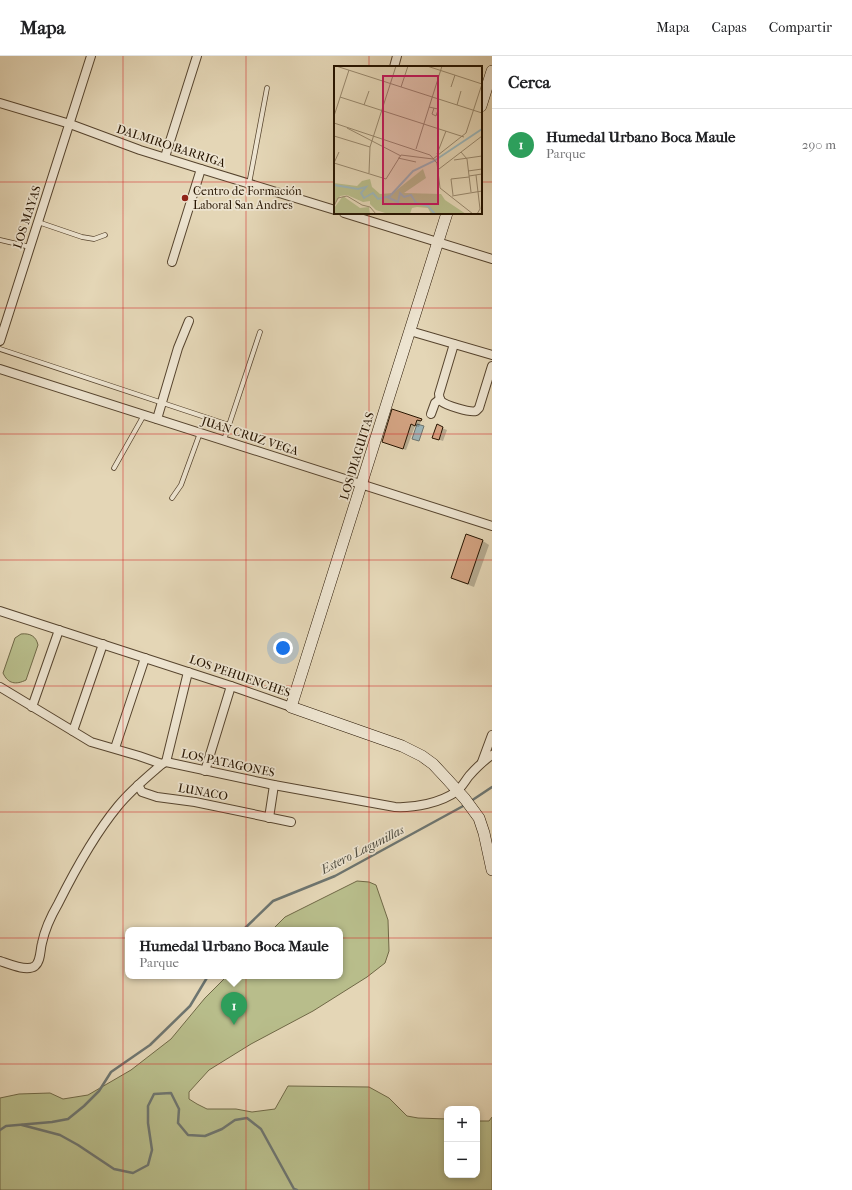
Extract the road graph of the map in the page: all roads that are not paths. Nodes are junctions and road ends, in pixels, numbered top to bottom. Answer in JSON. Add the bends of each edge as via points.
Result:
{"nodes":[{"id":1,"x":91,"y":56,"type":"edge"},
{"id":2,"x":196,"y":56,"type":"edge"},
{"id":3,"x":397,"y":56,"type":"edge"},
{"id":4,"x":394,"y":66,"type":"edge"},
{"id":5,"x":492,"y":71,"type":"edge"},
{"id":6,"x":267,"y":88,"type":"dead end"},
{"id":7,"x":0,"y":103,"type":"edge"},
{"id":8,"x":482,"y":103,"type":"edge"},
{"id":9,"x":70,"y":124,"type":"junction"},
{"id":10,"x":165,"y":158,"type":"junction"},
{"id":11,"x":201,"y":169,"type":"junction"},
{"id":12,"x":249,"y":184,"type":"junction"},
{"id":13,"x":334,"y":210,"type":"edge"},
{"id":14,"x":347,"y":214,"type":"edge"},
{"id":15,"x":447,"y":214,"type":"edge"},
{"id":16,"x":38,"y":222,"type":"junction"},
{"id":17,"x":105,"y":235,"type":"dead end"},
{"id":18,"x":0,"y":240,"type":"edge"},
{"id":19,"x":438,"y":241,"type":"junction"},
{"id":20,"x":30,"y":247,"type":"junction"},
{"id":21,"x":492,"y":259,"type":"edge"},
{"id":22,"x":172,"y":262,"type":"dead end"},
{"id":23,"x":189,"y":321,"type":"dead end"},
{"id":24,"x":410,"y":330,"type":"junction"},
{"id":25,"x":260,"y":332,"type":"dead end"},
{"id":26,"x":0,"y":341,"type":"edge"},
{"id":27,"x":454,"y":344,"type":"junction"},
{"id":28,"x":0,"y":349,"type":"edge"},
{"id":29,"x":492,"y":355,"type":"edge"},
{"id":30,"x":492,"y":366,"type":"edge"},
{"id":31,"x":0,"y":369,"type":"edge"},
{"id":32,"x":440,"y":399,"type":"junction"},
{"id":33,"x":161,"y":403,"type":"junction"},
{"id":34,"x":431,"y":414,"type":"dead end"},
{"id":35,"x":144,"y":415,"type":"junction"},
{"id":36,"x":157,"y":419,"type":"junction"},
{"id":37,"x":229,"y":425,"type":"junction"},
{"id":38,"x":200,"y":433,"type":"junction"},
{"id":39,"x":224,"y":440,"type":"junction"},
{"id":40,"x":114,"y":468,"type":"dead end"},
{"id":41,"x":362,"y":484,"type":"junction"},
{"id":42,"x":172,"y":498,"type":"dead end"},
{"id":43,"x":492,"y":526,"type":"edge"},
{"id":44,"x":0,"y":611,"type":"edge"},
{"id":45,"x":59,"y":630,"type":"junction"},
{"id":46,"x":103,"y":644,"type":"junction"},
{"id":47,"x":145,"y":658,"type":"junction"},
{"id":48,"x":188,"y":672,"type":"junction"},
{"id":49,"x":231,"y":686,"type":"junction"},
{"id":50,"x":0,"y":687,"type":"edge"},
{"id":51,"x":32,"y":707,"type":"junction"},
{"id":52,"x":291,"y":707,"type":"junction"},
{"id":53,"x":73,"y":731,"type":"junction"},
{"id":54,"x":492,"y":735,"type":"edge"},
{"id":55,"x":115,"y":748,"type":"junction"},
{"id":56,"x":492,"y":755,"type":"edge"},
{"id":57,"x":482,"y":762,"type":"junction"},
{"id":58,"x":164,"y":763,"type":"junction"},
{"id":59,"x":205,"y":770,"type":"junction"},
{"id":60,"x":274,"y":784,"type":"junction"},
{"id":61,"x":138,"y":785,"type":"junction"},
{"id":62,"x":457,"y":790,"type":"junction"},
{"id":63,"x":269,"y":818,"type":"junction"},
{"id":64,"x":291,"y":822,"type":"dead end"},
{"id":65,"x":492,"y":870,"type":"edge"},
{"id":66,"x":0,"y":961,"type":"edge"}],
"edges":[{"from":1,"to":9,"type":"street","name":"LOS MAYAS"},
{"from":2,"to":10,"type":"street"},
{"from":3,"to":4,"type":"street"},
{"from":5,"to":8,"type":"street"},
{"from":6,"to":12,"type":"lane"},
{"from":7,"to":9,"type":"street","name":"DALMIRO BARRIGA"},
{"from":9,"to":10,"type":"street","name":"DALMIRO BARRIGA"},
{"from":9,"to":16,"type":"street","name":"LOS MAYAS"},
{"from":10,"to":11,"type":"street","name":"DALMIRO BARRIGA"},
{"from":11,"to":12,"type":"street","name":"DALMIRO BARRIGA"},
{"from":11,"to":22,"type":"street"},
{"from":12,"to":13,"type":"street","name":"DALMIRO BARRIGA"},
{"from":14,"to":19,"type":"street"},
{"from":15,"to":19,"type":"street","name":"LOS DIAGUITAS"},
{"from":16,"to":17,"type":"lane","via":[[82,237],[94,238]]},
{"from":16,"to":20,"type":"street","name":"LOS MAYAS"},
{"from":18,"to":20,"type":"lane"},
{"from":19,"to":21,"type":"street"},
{"from":19,"to":24,"type":"street","name":"LOS DIAGUITAS"},
{"from":20,"to":26,"type":"street","name":"LOS MAYAS"},
{"from":23,"to":33,"type":"street"},
{"from":24,"to":27,"type":"street"},
{"from":24,"to":41,"type":"street","name":"LOS DIAGUITAS"},
{"from":25,"to":37,"type":"lane"},
{"from":27,"to":29,"type":"street"},
{"from":27,"to":32,"type":"street","via":[[439,392]]},
{"from":28,"to":33,"type":"lane"},
{"from":30,"to":32,"type":"street","via":[[476,411],[471,412],[444,403]]},
{"from":31,"to":35,"type":"street","name":"JUAN CRUZ VEGA"},
{"from":32,"to":34,"type":"street","via":[[435,403]]},
{"from":33,"to":36,"type":"street"},
{"from":33,"to":37,"type":"lane"},
{"from":35,"to":36,"type":"street","name":"JUAN CRUZ VEGA"},
{"from":35,"to":40,"type":"lane"},
{"from":36,"to":38,"type":"street","name":"JUAN CRUZ VEGA"},
{"from":37,"to":39,"type":"lane"},
{"from":38,"to":39,"type":"street","name":"JUAN CRUZ VEGA"},
{"from":38,"to":42,"type":"lane","via":[[181,485]]},
{"from":39,"to":41,"type":"street","name":"JUAN CRUZ VEGA"},
{"from":41,"to":43,"type":"street","name":"JUAN CRUZ VEGA"},
{"from":41,"to":52,"type":"street","name":"LOS DIAGUITAS"},
{"from":44,"to":45,"type":"street","name":"LOS PEHUENCHES"},
{"from":45,"to":46,"type":"street","name":"LOS PEHUENCHES"},
{"from":45,"to":51,"type":"street"},
{"from":46,"to":47,"type":"street","name":"LOS PEHUENCHES"},
{"from":46,"to":53,"type":"street"},
{"from":47,"to":48,"type":"street","name":"LOS PEHUENCHES"},
{"from":47,"to":55,"type":"street"},
{"from":48,"to":49,"type":"street","name":"LOS PEHUENCHES"},
{"from":48,"to":58,"type":"street"},
{"from":49,"to":52,"type":"street","name":"LOS PEHUENCHES"},
{"from":49,"to":59,"type":"street"},
{"from":50,"to":51,"type":"street","name":"LOS PATAGONES"},
{"from":51,"to":53,"type":"street","name":"LOS PATAGONES"},
{"from":52,"to":62,"type":"street","name":"LOS PEHUENCHES","via":[[412,750],[432,764]]},
{"from":53,"to":55,"type":"street","name":"LOS PATAGONES","via":[[91,742]]},
{"from":54,"to":57,"type":"street"},
{"from":55,"to":58,"type":"street","name":"LOS PATAGONES"},
{"from":56,"to":57,"type":"street"},
{"from":57,"to":62,"type":"street"},
{"from":58,"to":59,"type":"street","name":"LOS PATAGONES"},
{"from":58,"to":61,"type":"street"},
{"from":59,"to":60,"type":"street","name":"LOS PATAGONES"},
{"from":60,"to":62,"type":"street","name":"LOS PATAGONES","via":[[402,807],[424,805]]},
{"from":60,"to":63,"type":"street"},
{"from":61,"to":63,"type":"street","name":"LUNACO","via":[[142,792],[157,797],[195,802]]},
{"from":61,"to":66,"type":"street","via":[[107,820],[82,860],[49,921],[38,962],[33,967],[26,968]]},
{"from":62,"to":65,"type":"street","name":"LOS PEHUENCHES","via":[[476,813],[484,833]]},
{"from":63,"to":64,"type":"street","name":"LUNACO"}]}
